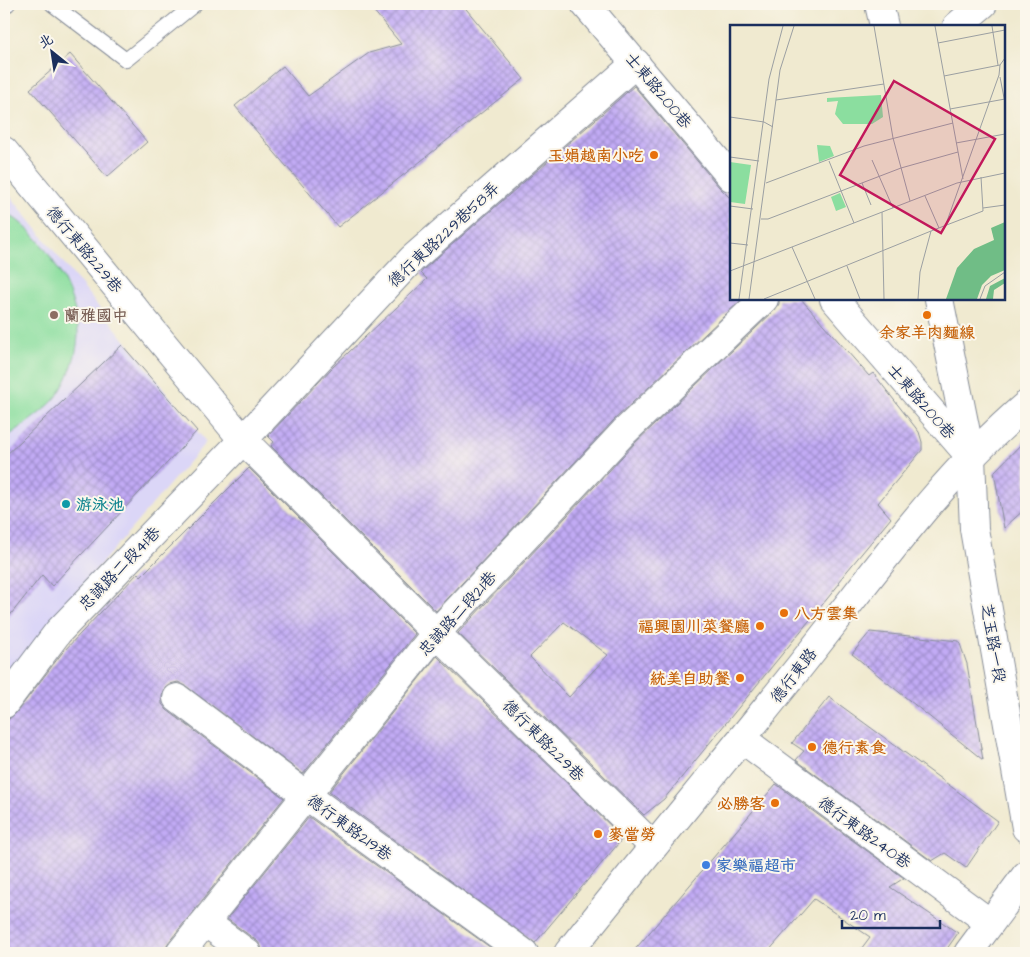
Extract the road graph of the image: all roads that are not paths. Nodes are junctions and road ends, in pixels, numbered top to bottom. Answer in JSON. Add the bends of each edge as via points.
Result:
{"nodes":[{"id":1,"x":8,"y":4,"type":"edge"},
{"id":2,"x":52,"y":4,"type":"edge"},
{"id":3,"x":195,"y":4,"type":"edge"},
{"id":4,"x":585,"y":4,"type":"edge"},
{"id":5,"x":879,"y":4,"type":"edge"},
{"id":6,"x":983,"y":4,"type":"edge"},
{"id":7,"x":4,"y":7,"type":"edge"},
{"id":8,"x":884,"y":25,"type":"edge"},
{"id":9,"x":958,"y":25,"type":"edge"},
{"id":10,"x":636,"y":63,"type":"junction"},
{"id":11,"x":4,"y":151,"type":"edge"},
{"id":12,"x":730,"y":176,"type":"edge"},
{"id":13,"x":763,"y":300,"type":"edge"},
{"id":14,"x":835,"y":300,"type":"edge"},
{"id":15,"x":939,"y":300,"type":"edge"},
{"id":16,"x":1026,"y":405,"type":"edge"},
{"id":17,"x":242,"y":440,"type":"junction"},
{"id":18,"x":971,"y":457,"type":"junction"},
{"id":19,"x":436,"y":634,"type":"junction"},
{"id":20,"x":176,"y":698,"type":"dead end"},
{"id":21,"x":4,"y":704,"type":"edge"},
{"id":22,"x":742,"y":739,"type":"junction"},
{"id":23,"x":306,"y":796,"type":"junction"},
{"id":24,"x":1026,"y":828,"type":"edge"},
{"id":25,"x":653,"y":846,"type":"junction"},
{"id":26,"x":1026,"y":875,"type":"edge"},
{"id":27,"x":205,"y":922,"type":"junction"},
{"id":28,"x":990,"y":923,"type":"junction"},
{"id":29,"x":180,"y":953,"type":"edge"},
{"id":30,"x":247,"y":953,"type":"edge"},
{"id":31,"x":524,"y":953,"type":"edge"},
{"id":32,"x":568,"y":953,"type":"edge"},
{"id":33,"x":968,"y":953,"type":"edge"}],
"edges":[{"from":1,"to":7,"type":"lane"},
{"from":2,"to":3,"type":"lane","via":[[126,60]]},
{"from":4,"to":10,"type":"street","name":"士東路200巷"},
{"from":5,"to":8,"type":"street"},
{"from":6,"to":9,"type":"street"},
{"from":10,"to":12,"type":"street","name":"士東路200巷"},
{"from":10,"to":17,"type":"street","name":"德行東路229巷58弄","via":[[412,259]]},
{"from":11,"to":17,"type":"street","name":"德行東路229巷"},
{"from":13,"to":19,"type":"street","name":"忠誠路二段21巷","via":[[624,432]]},
{"from":14,"to":18,"type":"street","name":"士東路200巷"},
{"from":15,"to":18,"type":"street","name":"芝玉路一段"},
{"from":16,"to":18,"type":"street","name":"德行東路"},
{"from":17,"to":19,"type":"street","name":"德行東路229巷"},
{"from":17,"to":21,"type":"street","name":"忠誠路二段41巷","via":[[58,632]]},
{"from":18,"to":22,"type":"street","name":"德行東路","via":[[931,500]]},
{"from":18,"to":24,"type":"street","name":"芝玉路一段","via":[[974,528]]},
{"from":19,"to":23,"type":"street","name":"忠誠路二段21巷"},
{"from":19,"to":25,"type":"street","name":"德行東路229巷"},
{"from":20,"to":23,"type":"street","name":"德行東路219巷"},
{"from":22,"to":25,"type":"street","name":"德行東路"},
{"from":22,"to":28,"type":"street","name":"德行東路240巷"},
{"from":23,"to":27,"type":"street","name":"忠誠路二段21巷"},
{"from":23,"to":31,"type":"street","name":"德行東路219巷"},
{"from":25,"to":32,"type":"street","name":"德行東路"},
{"from":26,"to":28,"type":"street"},
{"from":27,"to":29,"type":"street","name":"忠誠路二段21巷"},
{"from":27,"to":30,"type":"street"},
{"from":28,"to":33,"type":"street"}]}
